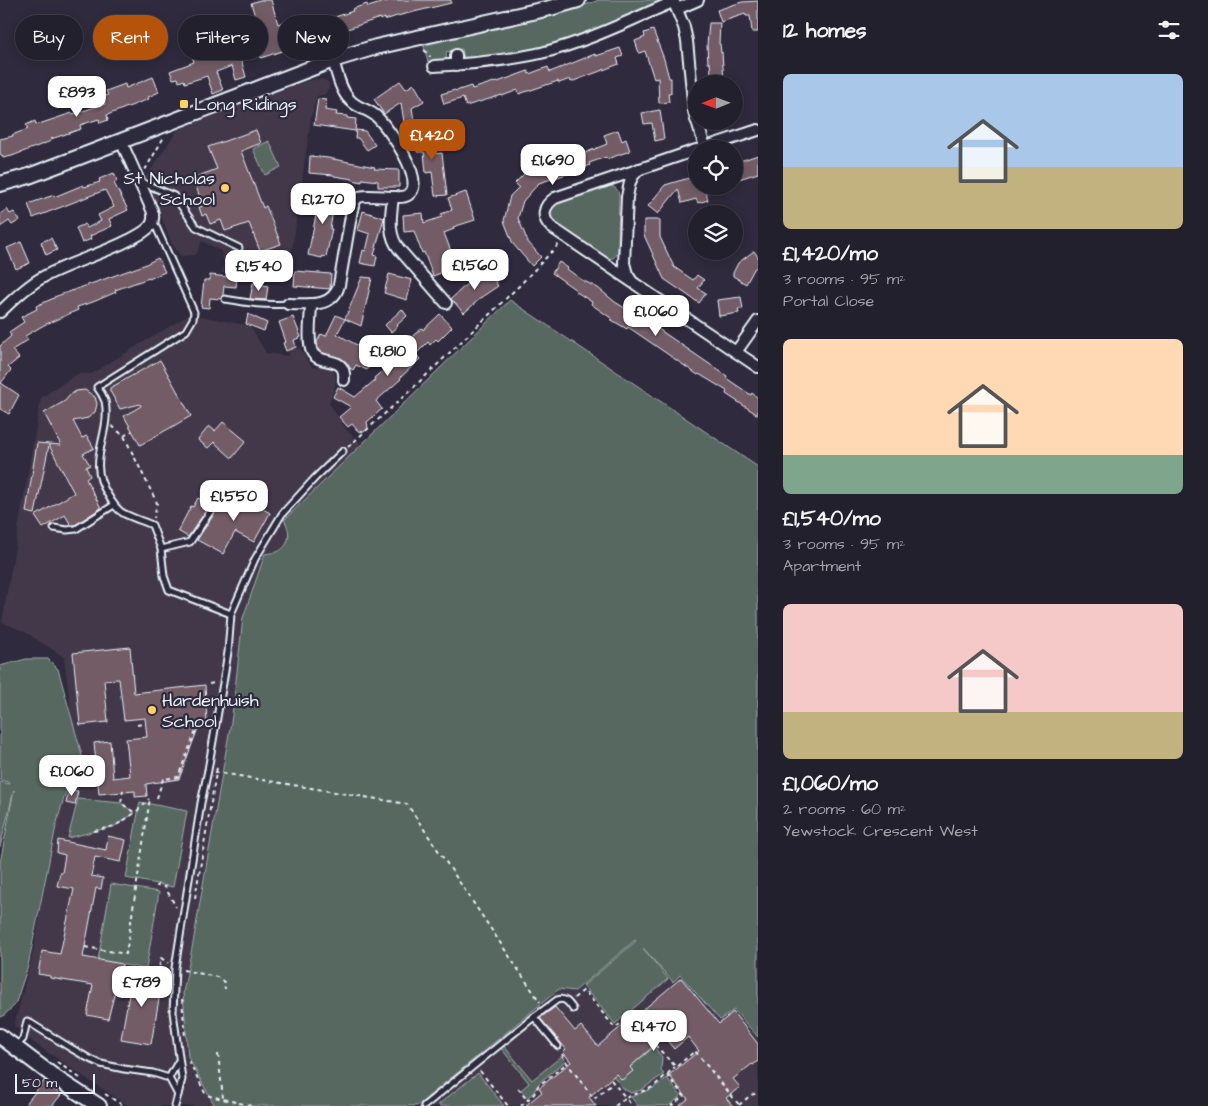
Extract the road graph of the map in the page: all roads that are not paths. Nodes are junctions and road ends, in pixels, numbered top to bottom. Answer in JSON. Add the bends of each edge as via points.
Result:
{"nodes":[{"id":1,"x":578,"y":0,"type":"edge"},
{"id":2,"x":698,"y":0,"type":"edge"},
{"id":3,"x":674,"y":3,"type":"edge"},
{"id":4,"x":349,"y":55,"type":"edge"},
{"id":5,"x":333,"y":60,"type":"joint"},
{"id":6,"x":434,"y":66,"type":"road end"},
{"id":7,"x":690,"y":75,"type":"edge"},
{"id":8,"x":758,"y":130,"type":"edge"},
{"id":9,"x":727,"y":140,"type":"edge"},
{"id":10,"x":121,"y":141,"type":"junction"},
{"id":11,"x":688,"y":153,"type":"edge"},
{"id":12,"x":639,"y":169,"type":"junction"},
{"id":13,"x":138,"y":180,"type":"junction"},
{"id":14,"x":0,"y":184,"type":"edge"},
{"id":15,"x":393,"y":197,"type":"junction"},
{"id":16,"x":153,"y":219,"type":"junction"},
{"id":17,"x":240,"y":248,"type":"dead end"},
{"id":18,"x":633,"y":282,"type":"junction"},
{"id":19,"x":225,"y":299,"type":"dead end"},
{"id":20,"x":446,"y":303,"type":"dead end"},
{"id":21,"x":288,"y":304,"type":"joint"},
{"id":22,"x":311,"y":304,"type":"junction"},
{"id":23,"x":0,"y":312,"type":"edge"},
{"id":24,"x":758,"y":321,"type":"edge"},
{"id":25,"x":736,"y":352,"type":"junction"},
{"id":26,"x":758,"y":367,"type":"edge"},
{"id":27,"x":344,"y":380,"type":"dead end"},
{"id":28,"x":343,"y":451,"type":"road end"},
{"id":29,"x":114,"y":505,"type":"junction"},
{"id":30,"x":212,"y":509,"type":"dead end"},
{"id":31,"x":54,"y":528,"type":"dead end"},
{"id":32,"x":161,"y":549,"type":"junction"},
{"id":33,"x":231,"y":614,"type":"junction"},
{"id":34,"x":573,"y":1009,"type":"dead end"},
{"id":35,"x":534,"y":1017,"type":"junction"},
{"id":36,"x":0,"y":1036,"type":"edge"},
{"id":37,"x":558,"y":1046,"type":"road end"},
{"id":38,"x":14,"y":1047,"type":"junction"},
{"id":39,"x":178,"y":1061,"type":"junction"},
{"id":40,"x":170,"y":1078,"type":"junction"},
{"id":41,"x":178,"y":1095,"type":"junction"},
{"id":42,"x":101,"y":1100,"type":"edge"},
{"id":43,"x":175,"y":1106,"type":"edge"},
{"id":44,"x":424,"y":1106,"type":"edge"}],
"edges":[{"from":1,"to":4,"type":"main road"},
{"from":2,"to":3,"type":"street"},
{"from":3,"to":6,"type":"street","via":[[554,49],[502,60],[456,60]]},
{"from":3,"to":7,"type":"street","via":[[684,27]]},
{"from":5,"to":10,"type":"main road"},
{"from":5,"to":15,"type":"street","via":[[348,98],[380,119],[407,160],[412,190],[407,196]]},
{"from":8,"to":9,"type":"street"},
{"from":10,"to":13,"type":"street"},
{"from":10,"to":14,"type":"main road"},
{"from":11,"to":12,"type":"street"},
{"from":12,"to":18,"type":"street","via":[[630,182],[627,197],[624,263]]},
{"from":12,"to":18,"type":"street","via":[[555,198],[545,211],[548,224]]},
{"from":13,"to":16,"type":"street","via":[[152,208]]},
{"from":13,"to":17,"type":"lane","via":[[174,196],[196,227]]},
{"from":15,"to":20,"type":"street","via":[[391,226],[394,242]]},
{"from":15,"to":22,"type":"street","via":[[364,196],[356,199],[338,290],[330,300]]},
{"from":16,"to":23,"type":"street","via":[[140,234],[110,250],[38,280]]},
{"from":16,"to":29,"type":"lane","via":[[194,312],[186,331],[98,387],[104,399],[106,421],[98,459],[99,475]]},
{"from":18,"to":25,"type":"street"},
{"from":19,"to":21,"type":"lane","via":[[257,305]]},
{"from":21,"to":22,"type":"street"},
{"from":22,"to":27,"type":"street","via":[[312,352],[318,358],[342,367]]},
{"from":24,"to":25,"type":"street"},
{"from":25,"to":26,"type":"street"},
{"from":28,"to":33,"type":"lane","via":[[282,514],[254,559]]},
{"from":29,"to":31,"type":"lane","via":[[76,529]]},
{"from":29,"to":32,"type":"lane","via":[[152,525]]},
{"from":30,"to":32,"type":"lane","via":[[190,542]]},
{"from":32,"to":33,"type":"lane","via":[[169,590]]},
{"from":33,"to":39,"type":"lane","via":[[228,652],[175,968],[173,1012]]},
{"from":34,"to":35,"type":"lane","via":[[560,999]]},
{"from":35,"to":37,"type":"lane"},
{"from":35,"to":44,"type":"lane"},
{"from":36,"to":38,"type":"main road"},
{"from":38,"to":40,"type":"lane","via":[[23,1039],[27,1021],[101,1064]]},
{"from":38,"to":42,"type":"main road","via":[[56,1078]]},
{"from":39,"to":40,"type":"lane"},
{"from":39,"to":41,"type":"lane","via":[[182,1079]]},
{"from":40,"to":41,"type":"lane"},
{"from":41,"to":43,"type":"lane"}]}
